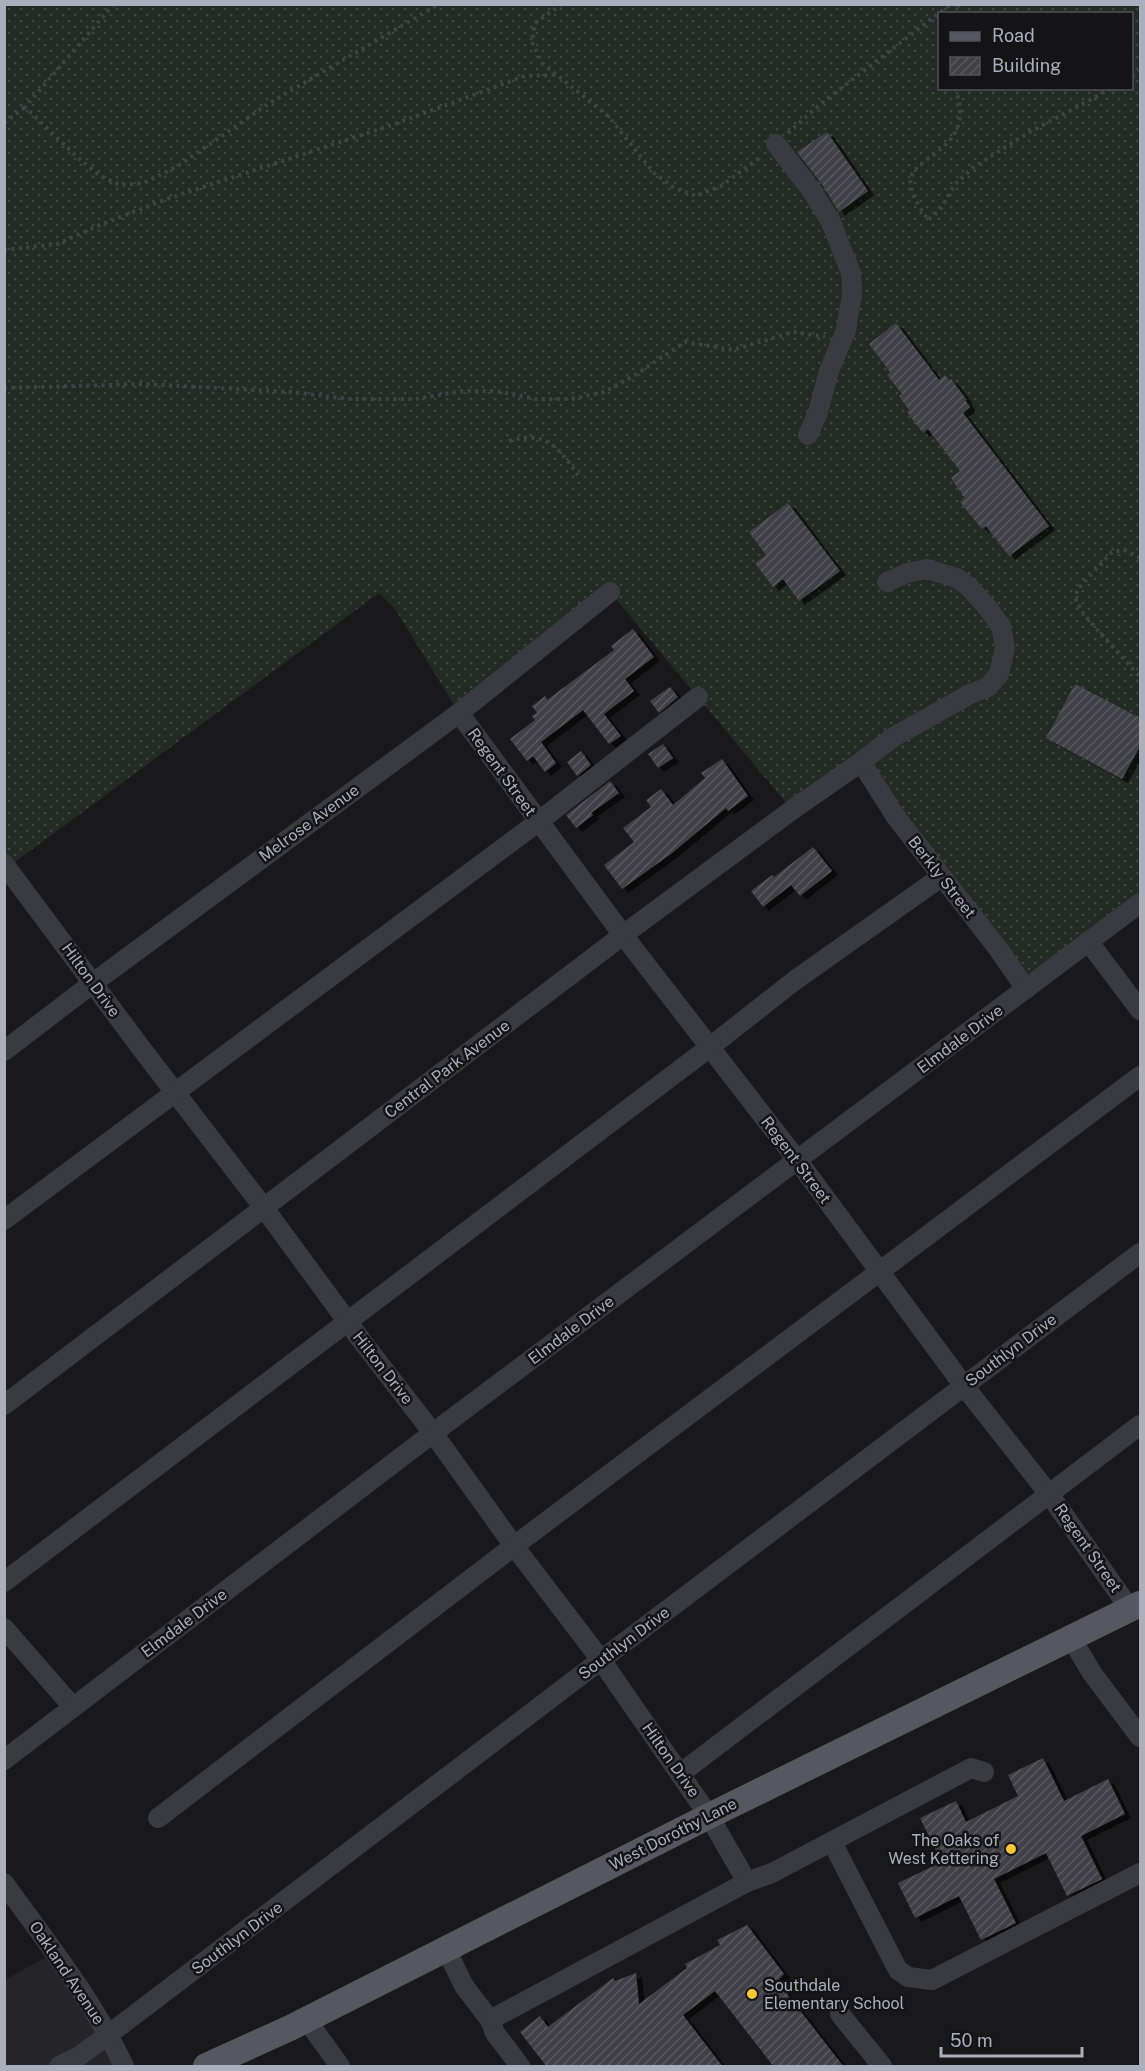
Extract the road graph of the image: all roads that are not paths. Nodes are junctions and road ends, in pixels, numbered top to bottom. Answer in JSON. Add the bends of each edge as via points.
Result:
{"nodes":[{"id":1,"x":776,"y":144,"type":"road end"},
{"id":2,"x":808,"y":435,"type":"dead end"},
{"id":3,"x":887,"y":582,"type":"dead end"},
{"id":4,"x":610,"y":592,"type":"dead end"},
{"id":5,"x":698,"y":697,"type":"dead end"},
{"id":6,"x":459,"y":713,"type":"junction"},
{"id":7,"x":861,"y":762,"type":"junction"},
{"id":8,"x":538,"y":822,"type":"junction"},
{"id":9,"x":4,"y":864,"type":"edge"},
{"id":10,"x":941,"y":877,"type":"junction"},
{"id":11,"x":1140,"y":903,"type":"edge"},
{"id":12,"x":623,"y":935,"type":"junction"},
{"id":13,"x":1088,"y":941,"type":"junction"},
{"id":14,"x":93,"y":983,"type":"junction"},
{"id":15,"x":1026,"y":989,"type":"junction"},
{"id":16,"x":1140,"y":1010,"type":"edge"},
{"id":17,"x":710,"y":1047,"type":"junction"},
{"id":18,"x":4,"y":1051,"type":"edge"},
{"id":19,"x":1140,"y":1076,"type":"edge"},
{"id":20,"x":176,"y":1093,"type":"junction"},
{"id":21,"x":798,"y":1161,"type":"junction"},
{"id":22,"x":264,"y":1208,"type":"junction"},
{"id":23,"x":4,"y":1220,"type":"edge"},
{"id":24,"x":1140,"y":1253,"type":"edge"},
{"id":25,"x":879,"y":1272,"type":"junction"},
{"id":26,"x":347,"y":1321,"type":"junction"},
{"id":27,"x":964,"y":1386,"type":"junction"},
{"id":28,"x":4,"y":1405,"type":"edge"},
{"id":29,"x":1140,"y":1425,"type":"edge"},
{"id":30,"x":433,"y":1433,"type":"junction"},
{"id":31,"x":1049,"y":1494,"type":"junction"},
{"id":32,"x":514,"y":1546,"type":"junction"},
{"id":33,"x":4,"y":1582,"type":"edge"},
{"id":34,"x":1135,"y":1606,"type":"edge"},
{"id":35,"x":4,"y":1628,"type":"edge"},
{"id":36,"x":1071,"y":1638,"type":"junction"},
{"id":37,"x":601,"y":1660,"type":"junction"},
{"id":38,"x":73,"y":1707,"type":"junction"},
{"id":39,"x":1140,"y":1737,"type":"edge"},
{"id":40,"x":4,"y":1760,"type":"edge"},
{"id":41,"x":984,"y":1772,"type":"dead end"},
{"id":42,"x":681,"y":1773,"type":"junction"},
{"id":43,"x":709,"y":1816,"type":"junction"},
{"id":44,"x":158,"y":1818,"type":"dead end"},
{"id":45,"x":832,"y":1842,"type":"junction"},
{"id":46,"x":1140,"y":1873,"type":"edge"},
{"id":47,"x":747,"y":1882,"type":"junction"},
{"id":48,"x":4,"y":1883,"type":"edge"},
{"id":49,"x":446,"y":1949,"type":"junction"},
{"id":50,"x":840,"y":2014,"type":"dead end"},
{"id":51,"x":306,"y":2019,"type":"junction"},
{"id":52,"x":490,"y":2020,"type":"junction"},
{"id":53,"x":108,"y":2035,"type":"junction"},
{"id":54,"x":59,"y":2067,"type":"edge"},
{"id":55,"x":124,"y":2067,"type":"edge"},
{"id":56,"x":206,"y":2067,"type":"edge"},
{"id":57,"x":340,"y":2067,"type":"edge"},
{"id":58,"x":520,"y":2067,"type":"edge"},
{"id":59,"x":882,"y":2067,"type":"edge"}],
"edges":[{"from":1,"to":2,"type":"street","via":[[831,222],[851,273],[852,294],[842,344]]},
{"from":3,"to":7,"type":"street","name":"Central Park Avenue","via":[[927,569],[957,578],[1001,626],[1005,647],[999,674],[988,687],[892,738]]},
{"from":4,"to":6,"type":"street","name":"Melrose Avenue"},
{"from":5,"to":8,"type":"street"},
{"from":6,"to":8,"type":"street","name":"Regent Street"},
{"from":6,"to":14,"type":"street","name":"Melrose Avenue"},
{"from":7,"to":10,"type":"street","name":"Berkly Street"},
{"from":7,"to":12,"type":"street","name":"Central Park Avenue"},
{"from":8,"to":12,"type":"street","name":"Regent Street"},
{"from":8,"to":20,"type":"street"},
{"from":9,"to":14,"type":"street","name":"Hilton Drive"},
{"from":10,"to":15,"type":"street","name":"Berkly Street"},
{"from":10,"to":17,"type":"street","via":[[794,981]]},
{"from":11,"to":13,"type":"street","name":"Elmdale Drive"},
{"from":12,"to":17,"type":"street","name":"Regent Street"},
{"from":12,"to":22,"type":"street","name":"Central Park Avenue"},
{"from":13,"to":15,"type":"street","name":"Elmdale Drive"},
{"from":13,"to":16,"type":"street"},
{"from":14,"to":18,"type":"street","name":"Melrose Avenue"},
{"from":14,"to":20,"type":"street","name":"Hilton Drive"},
{"from":15,"to":21,"type":"street","name":"Elmdale Drive"},
{"from":17,"to":21,"type":"street","name":"Regent Street"},
{"from":17,"to":26,"type":"street"},
{"from":19,"to":25,"type":"street"},
{"from":20,"to":22,"type":"street","name":"Hilton Drive"},
{"from":20,"to":23,"type":"street"},
{"from":21,"to":25,"type":"street","name":"Regent Street"},
{"from":21,"to":30,"type":"street","name":"Elmdale Drive"},
{"from":22,"to":26,"type":"street","name":"Hilton Drive"},
{"from":22,"to":28,"type":"street","name":"Central Park Avenue"},
{"from":24,"to":27,"type":"street","name":"Southlyn Drive"},
{"from":25,"to":27,"type":"street","name":"Regent Street"},
{"from":25,"to":32,"type":"street"},
{"from":26,"to":30,"type":"street","name":"Hilton Drive"},
{"from":26,"to":33,"type":"street"},
{"from":27,"to":31,"type":"street","name":"Regent Street"},
{"from":27,"to":37,"type":"street","name":"Southlyn Drive"},
{"from":29,"to":31,"type":"street"},
{"from":30,"to":32,"type":"street","name":"Hilton Drive"},
{"from":30,"to":38,"type":"street","name":"Elmdale Drive"},
{"from":31,"to":34,"type":"street","name":"Regent Street"},
{"from":31,"to":42,"type":"street"},
{"from":32,"to":37,"type":"street","name":"Hilton Drive"},
{"from":32,"to":44,"type":"street"},
{"from":34,"to":36,"type":"main road","name":"West Dorothy Lane"},
{"from":35,"to":38,"type":"street"},
{"from":36,"to":39,"type":"street"},
{"from":36,"to":43,"type":"main road","name":"West Dorothy Lane"},
{"from":37,"to":42,"type":"street","name":"Hilton Drive"},
{"from":37,"to":53,"type":"street","name":"Southlyn Drive"},
{"from":38,"to":40,"type":"street","name":"Elmdale Drive"},
{"from":41,"to":45,"type":"street","via":[[971,1768]]},
{"from":42,"to":43,"type":"street","name":"Hilton Drive"},
{"from":43,"to":47,"type":"street","name":"Hilton Drive"},
{"from":43,"to":49,"type":"main road","name":"West Dorothy Lane"},
{"from":45,"to":46,"type":"street","via":[[898,1970],[908,1977],[932,1980]]},
{"from":45,"to":47,"type":"street"},
{"from":47,"to":52,"type":"street"},
{"from":48,"to":53,"type":"street","name":"Oakland Avenue","via":[[55,1952]]},
{"from":49,"to":51,"type":"main road","name":"West Dorothy Lane"},
{"from":49,"to":52,"type":"street","via":[[464,1986]]},
{"from":50,"to":59,"type":"street"},
{"from":51,"to":56,"type":"main road","name":"West Dorothy Lane"},
{"from":51,"to":57,"type":"street"},
{"from":52,"to":58,"type":"street"},
{"from":53,"to":54,"type":"street","name":"Southlyn Drive"},
{"from":53,"to":55,"type":"street","name":"Oakland Avenue"}]}
